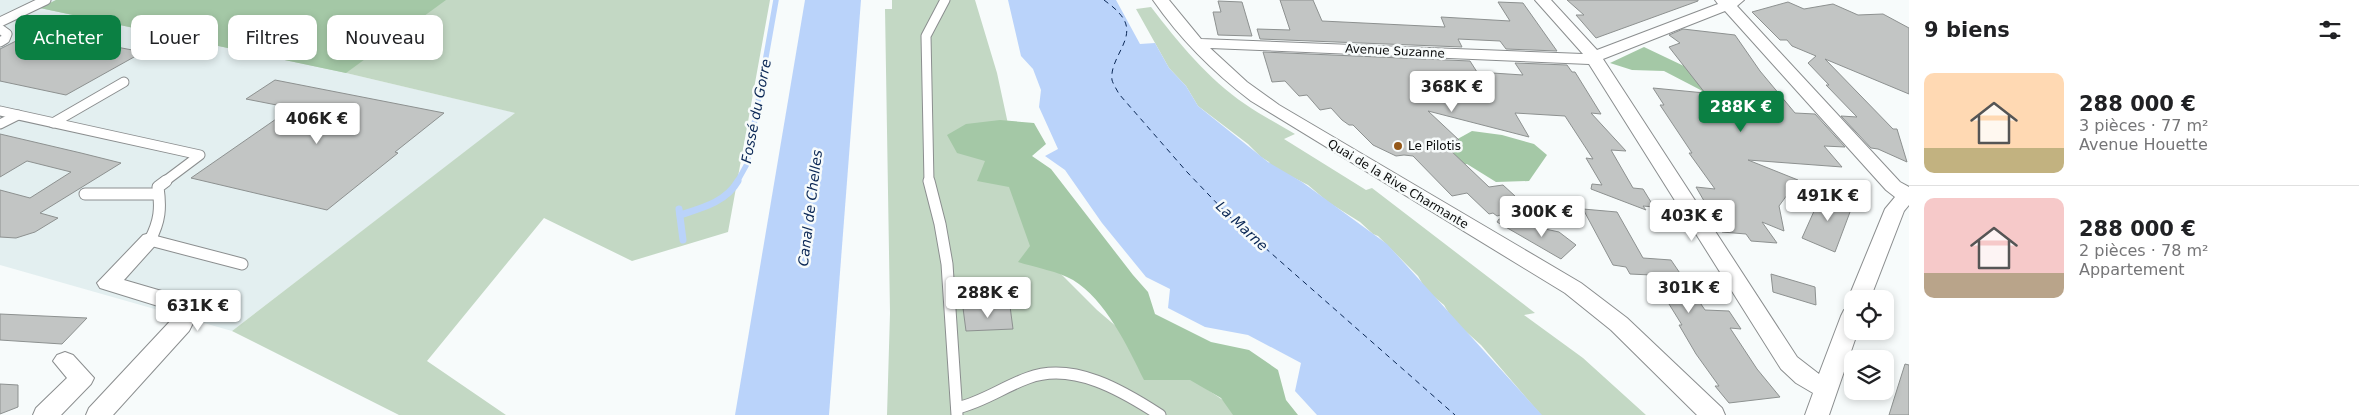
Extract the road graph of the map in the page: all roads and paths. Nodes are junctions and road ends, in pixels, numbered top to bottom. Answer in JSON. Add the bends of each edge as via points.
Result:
{"nodes":[{"id":1,"x":46,"y":0,"type":"edge"},
{"id":2,"x":945,"y":0,"type":"edge"},
{"id":3,"x":1161,"y":0,"type":"edge"},
{"id":4,"x":1543,"y":0,"type":"edge"},
{"id":5,"x":1729,"y":2,"type":"edge"},
{"id":6,"x":0,"y":22,"type":"edge"},
{"id":7,"x":0,"y":30,"type":"edge"},
{"id":8,"x":0,"y":42,"type":"edge"},
{"id":9,"x":1197,"y":44,"type":"junction"},
{"id":10,"x":1593,"y":58,"type":"junction"},
{"id":11,"x":124,"y":82,"type":"dead end"},
{"id":12,"x":0,"y":111,"type":"edge"},
{"id":13,"x":18,"y":115,"type":"junction"},
{"id":14,"x":53,"y":122,"type":"junction"},
{"id":15,"x":0,"y":124,"type":"edge"},
{"id":16,"x":85,"y":194,"type":"dead end"},
{"id":17,"x":158,"y":194,"type":"junction"},
{"id":18,"x":1908,"y":196,"type":"edge"},
{"id":19,"x":150,"y":240,"type":"junction"},
{"id":20,"x":242,"y":264,"type":"dead end"},
{"id":21,"x":1864,"y":290,"type":"edge"},
{"id":22,"x":1844,"y":339,"type":"edge"},
{"id":23,"x":65,"y":361,"type":"dead end"},
{"id":24,"x":1826,"y":390,"type":"junction"},
{"id":25,"x":957,"y":411,"type":"edge"},
{"id":26,"x":45,"y":415,"type":"edge"},
{"id":27,"x":98,"y":415,"type":"edge"},
{"id":28,"x":1160,"y":415,"type":"edge"},
{"id":29,"x":1713,"y":415,"type":"edge"},
{"id":30,"x":1817,"y":415,"type":"edge"}],
"edges":[{"from":1,"to":6,"type":"lane"},
{"from":2,"to":25,"type":"lane","via":[[926,36],[928,160],[929,186],[947,264]]},
{"from":3,"to":9,"type":"street","name":"Quai de la Rive Charmante"},
{"from":4,"to":10,"type":"street"},
{"from":5,"to":10,"type":"street"},
{"from":5,"to":18,"type":"street","via":[[1888,181]]},
{"from":7,"to":8,"type":"lane","via":[[7,34]]},
{"from":9,"to":10,"type":"street","name":"Avenue Suzanne"},
{"from":9,"to":29,"type":"street","name":"Quai de la Rive Charmante","via":[[1239,85],[1273,109],[1596,304]]},
{"from":10,"to":24,"type":"street","via":[[1789,363]]},
{"from":11,"to":14,"type":"lane"},
{"from":12,"to":13,"type":"lane"},
{"from":13,"to":14,"type":"lane"},
{"from":13,"to":15,"type":"lane"},
{"from":14,"to":17,"type":"lane","via":[[200,156],[168,177],[158,187]]},
{"from":16,"to":17,"type":"lane"},
{"from":17,"to":19,"type":"lane","via":[[161,206],[159,223]]},
{"from":18,"to":21,"type":"street","via":[[1895,209]]},
{"from":19,"to":20,"type":"lane"},
{"from":19,"to":27,"type":"street","via":[[108,283],[182,305],[185,317]]},
{"from":22,"to":24,"type":"street"},
{"from":23,"to":26,"type":"street","via":[[82,378]]},
{"from":24,"to":30,"type":"street"},
{"from":25,"to":28,"type":"lane","via":[[1029,377],[1050,372],[1102,384]]}]}
